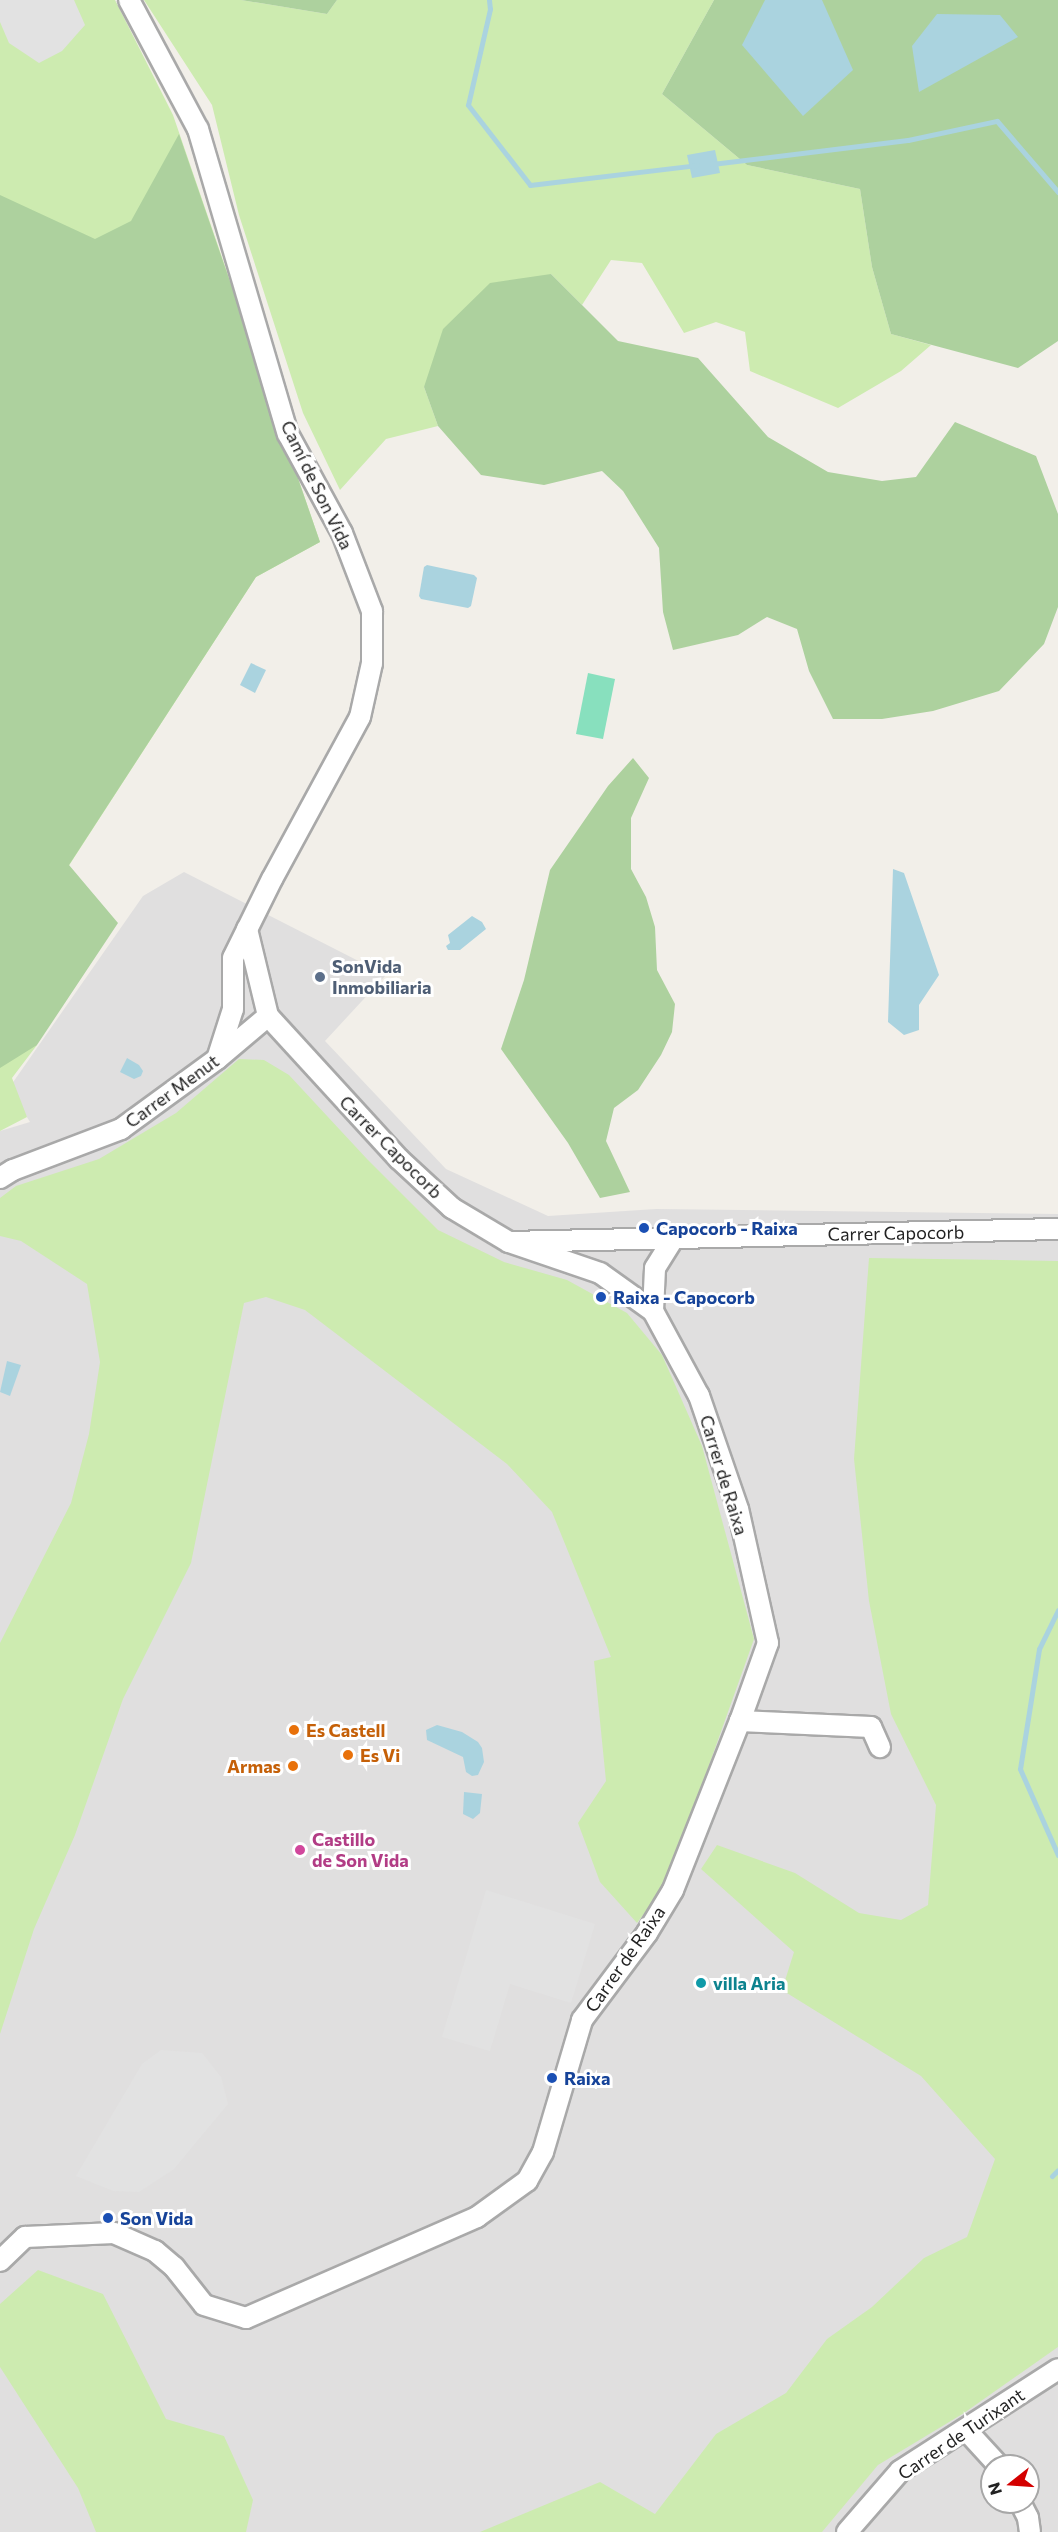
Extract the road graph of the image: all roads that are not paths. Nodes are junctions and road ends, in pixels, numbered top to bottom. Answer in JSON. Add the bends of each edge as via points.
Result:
{"nodes":[{"id":1,"x":129,"y":0,"type":"edge"},
{"id":2,"x":247,"y":929,"type":"junction"},
{"id":3,"x":268,"y":1016,"type":"junction"},
{"id":4,"x":217,"y":1059,"type":"junction"},
{"id":5,"x":0,"y":1178,"type":"edge"},
{"id":6,"x":1058,"y":1229,"type":"edge"},
{"id":7,"x":674,"y":1239,"type":"junction"},
{"id":8,"x":509,"y":1242,"type":"junction"},
{"id":9,"x":653,"y":1311,"type":"junction"},
{"id":10,"x":740,"y":1721,"type":"junction"},
{"id":11,"x":880,"y":1747,"type":"dead end"},
{"id":12,"x":0,"y":2261,"type":"edge"},
{"id":13,"x":1058,"y":2369,"type":"edge"},
{"id":14,"x":966,"y":2430,"type":"junction"},
{"id":15,"x":988,"y":2454,"type":"edge"},
{"id":16,"x":1026,"y":2514,"type":"edge"},
{"id":17,"x":846,"y":2532,"type":"edge"},
{"id":18,"x":1030,"y":2532,"type":"edge"}],
"edges":[{"from":1,"to":2,"type":"street","name":"Camí de Son Vida","via":[[198,129],[288,434],[342,533],[372,611],[372,663],[360,717]]},
{"from":2,"to":3,"type":"street","name":"Carrer Capocorb"},
{"from":2,"to":4,"type":"street","name":"Camí de Son Vida","via":[[233,958],[233,1009]]},
{"from":3,"to":4,"type":"street","name":"Carrer Menut"},
{"from":3,"to":8,"type":"street","name":"Carrer Capocorb","via":[[399,1159],[453,1208]]},
{"from":4,"to":5,"type":"street","name":"Carrer Menut","via":[[121,1129]]},
{"from":6,"to":7,"type":"street","name":"Carrer Capocorb"},
{"from":7,"to":8,"type":"street","name":"Carrer Capocorb"},
{"from":7,"to":9,"type":"street","via":[[655,1268]]},
{"from":8,"to":9,"type":"street","name":"Carrer de Raixa","via":[[600,1273]]},
{"from":9,"to":10,"type":"street","name":"Carrer de Raixa","via":[[699,1396],[707,1419],[738,1509],[768,1643]]},
{"from":10,"to":11,"type":"street","via":[[871,1727]]},
{"from":10,"to":12,"type":"street","name":"Carrer de Raixa","via":[[672,1890],[647,1933],[582,2020],[543,2152],[527,2181],[519,2187],[477,2217],[246,2318],[204,2305],[174,2267],[155,2251],[114,2233],[25,2237]]},
{"from":13,"to":14,"type":"street","name":"Carrer de Turixant"},
{"from":14,"to":15,"type":"street"},
{"from":14,"to":17,"type":"street","name":"Carrer de Turixant","via":[[900,2471]]},
{"from":16,"to":18,"type":"street"}]}
